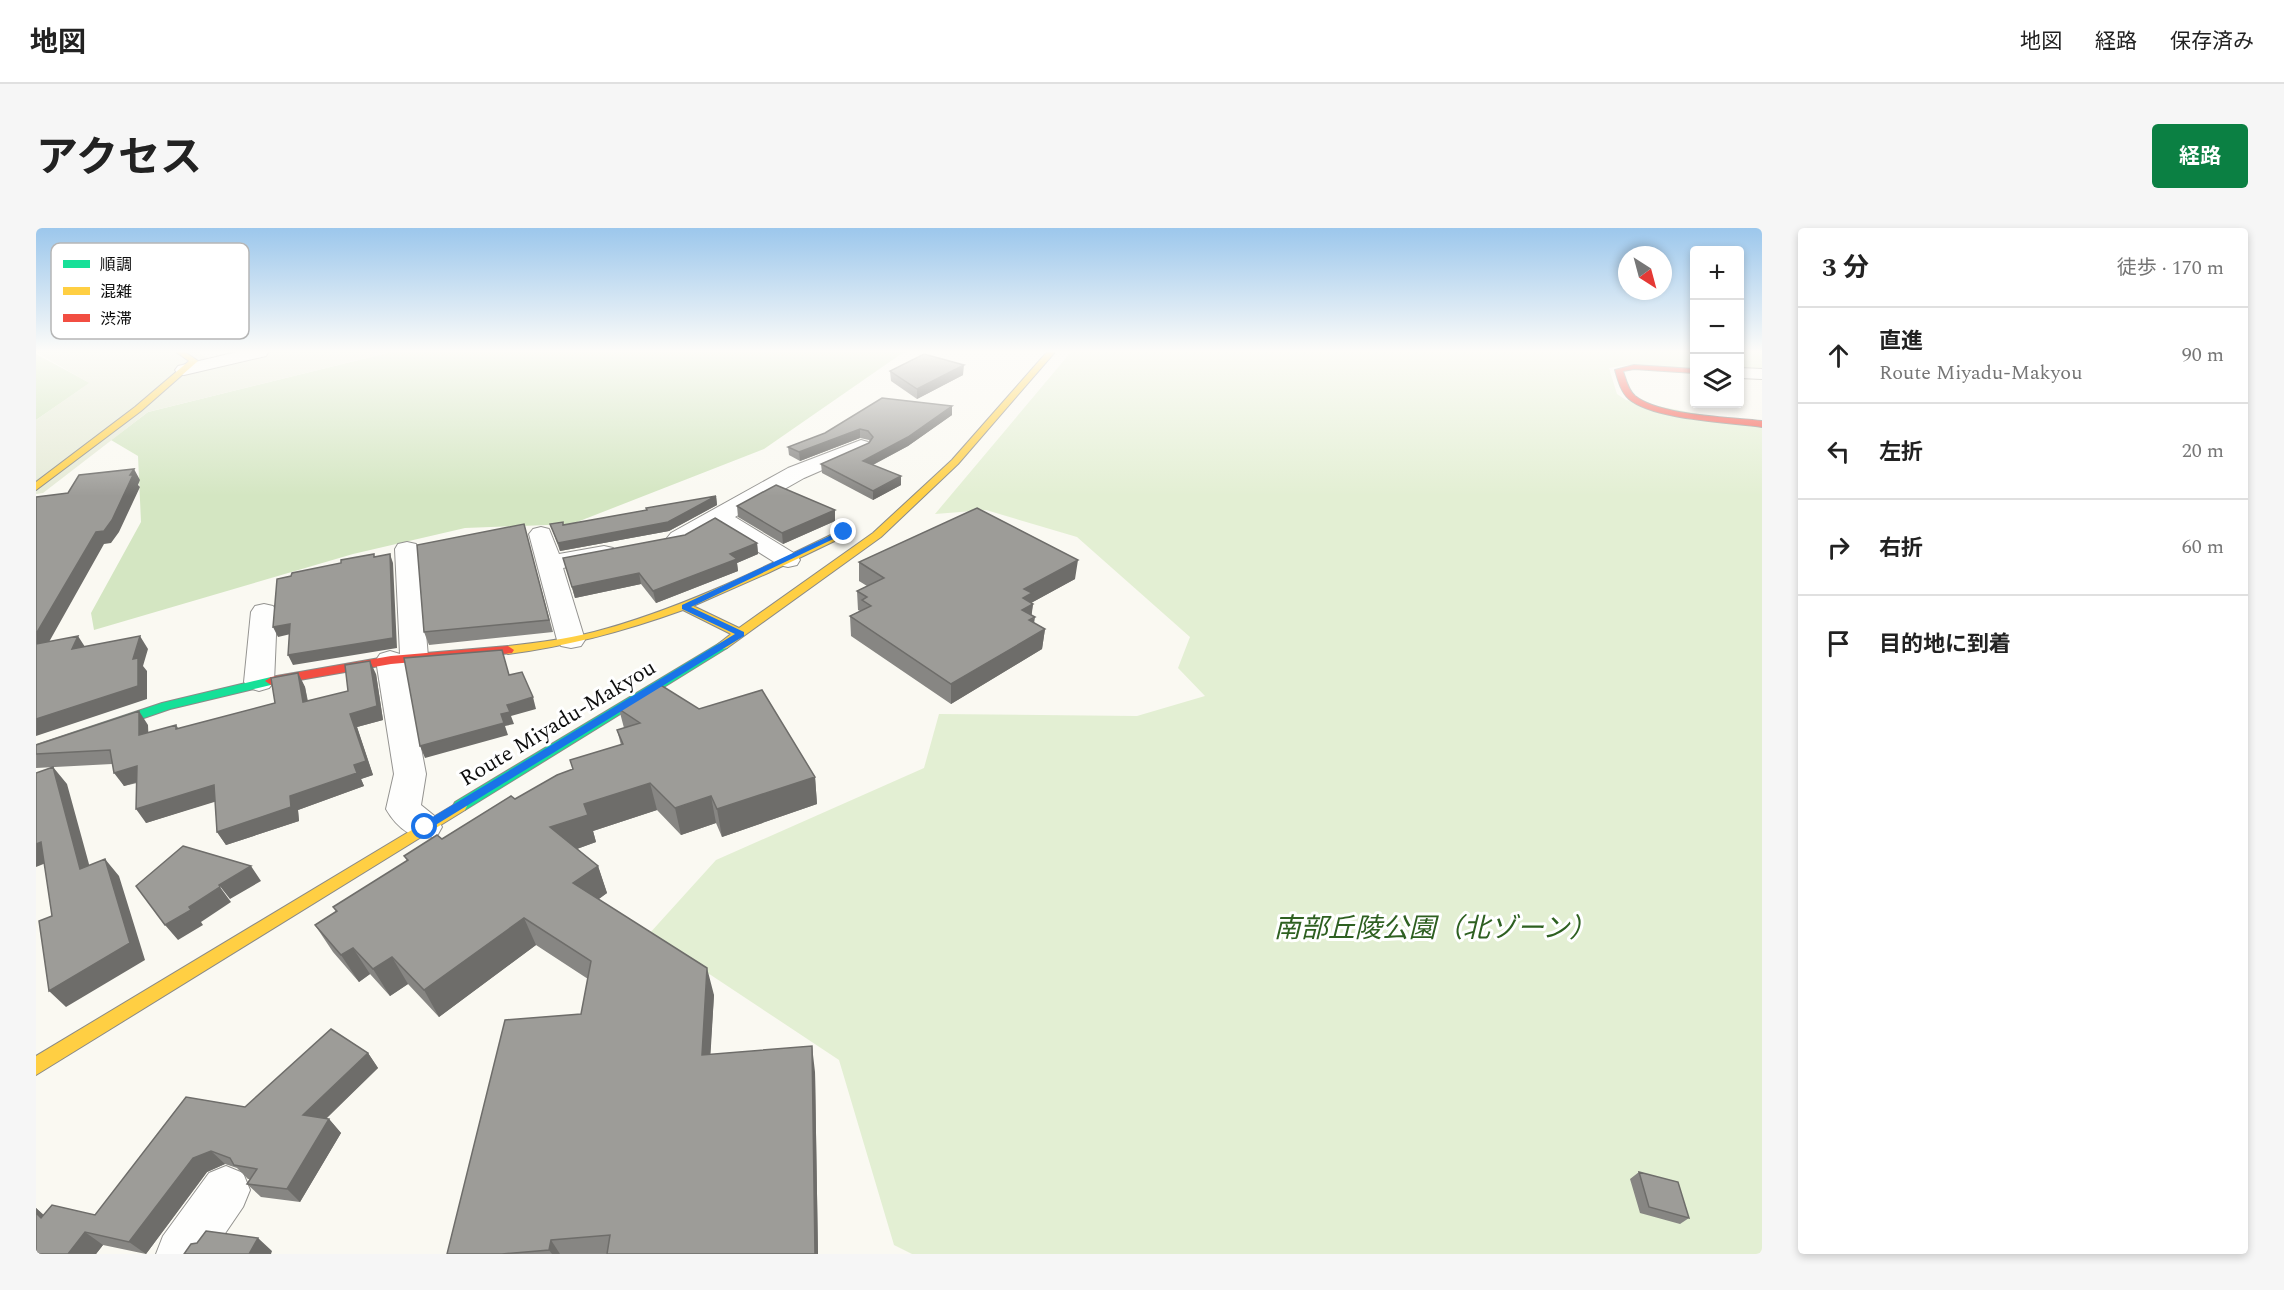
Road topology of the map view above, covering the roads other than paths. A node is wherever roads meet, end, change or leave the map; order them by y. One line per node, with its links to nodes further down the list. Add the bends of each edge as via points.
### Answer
1 (149, 400): 6 (street)
2 (1009, 400): 17 (street, Route Miyadu-Makyou, via 955,462 877,535)
3 (1636, 400): 4 (street, via 1671,410)
4 (1762, 424)
5 (861, 446): 7 (street, via 796,473)
6 (36, 487)
7 (719, 517): 10 (street, via 677,539); 13 (street)
8 (844, 532): 13 (street)
9 (541, 534): 14 (street)
10 (654, 544)
11 (630, 548): 14 (street)
12 (407, 549): 19 (street)
13 (788, 560): 15 (street)
14 (549, 564): 18 (street)
15 (685, 607): 17 (street); 18 (street)
16 (264, 612): 20 (street)
17 (741, 634): 22 (street, Route Miyadu-Makyou)
18 (571, 640): 19 (street, via 501,651)
19 (402, 659): 20 (street); 22 (street, via 410,774 403,809)
20 (259, 682): 21 (street, via 115,720)
21 (36, 750)
22 (425, 827): 23 (street, Route Miyadu-Makyou)
23 (36, 1066)
24 (226, 1190): 25 (street)
25 (181, 1254)

